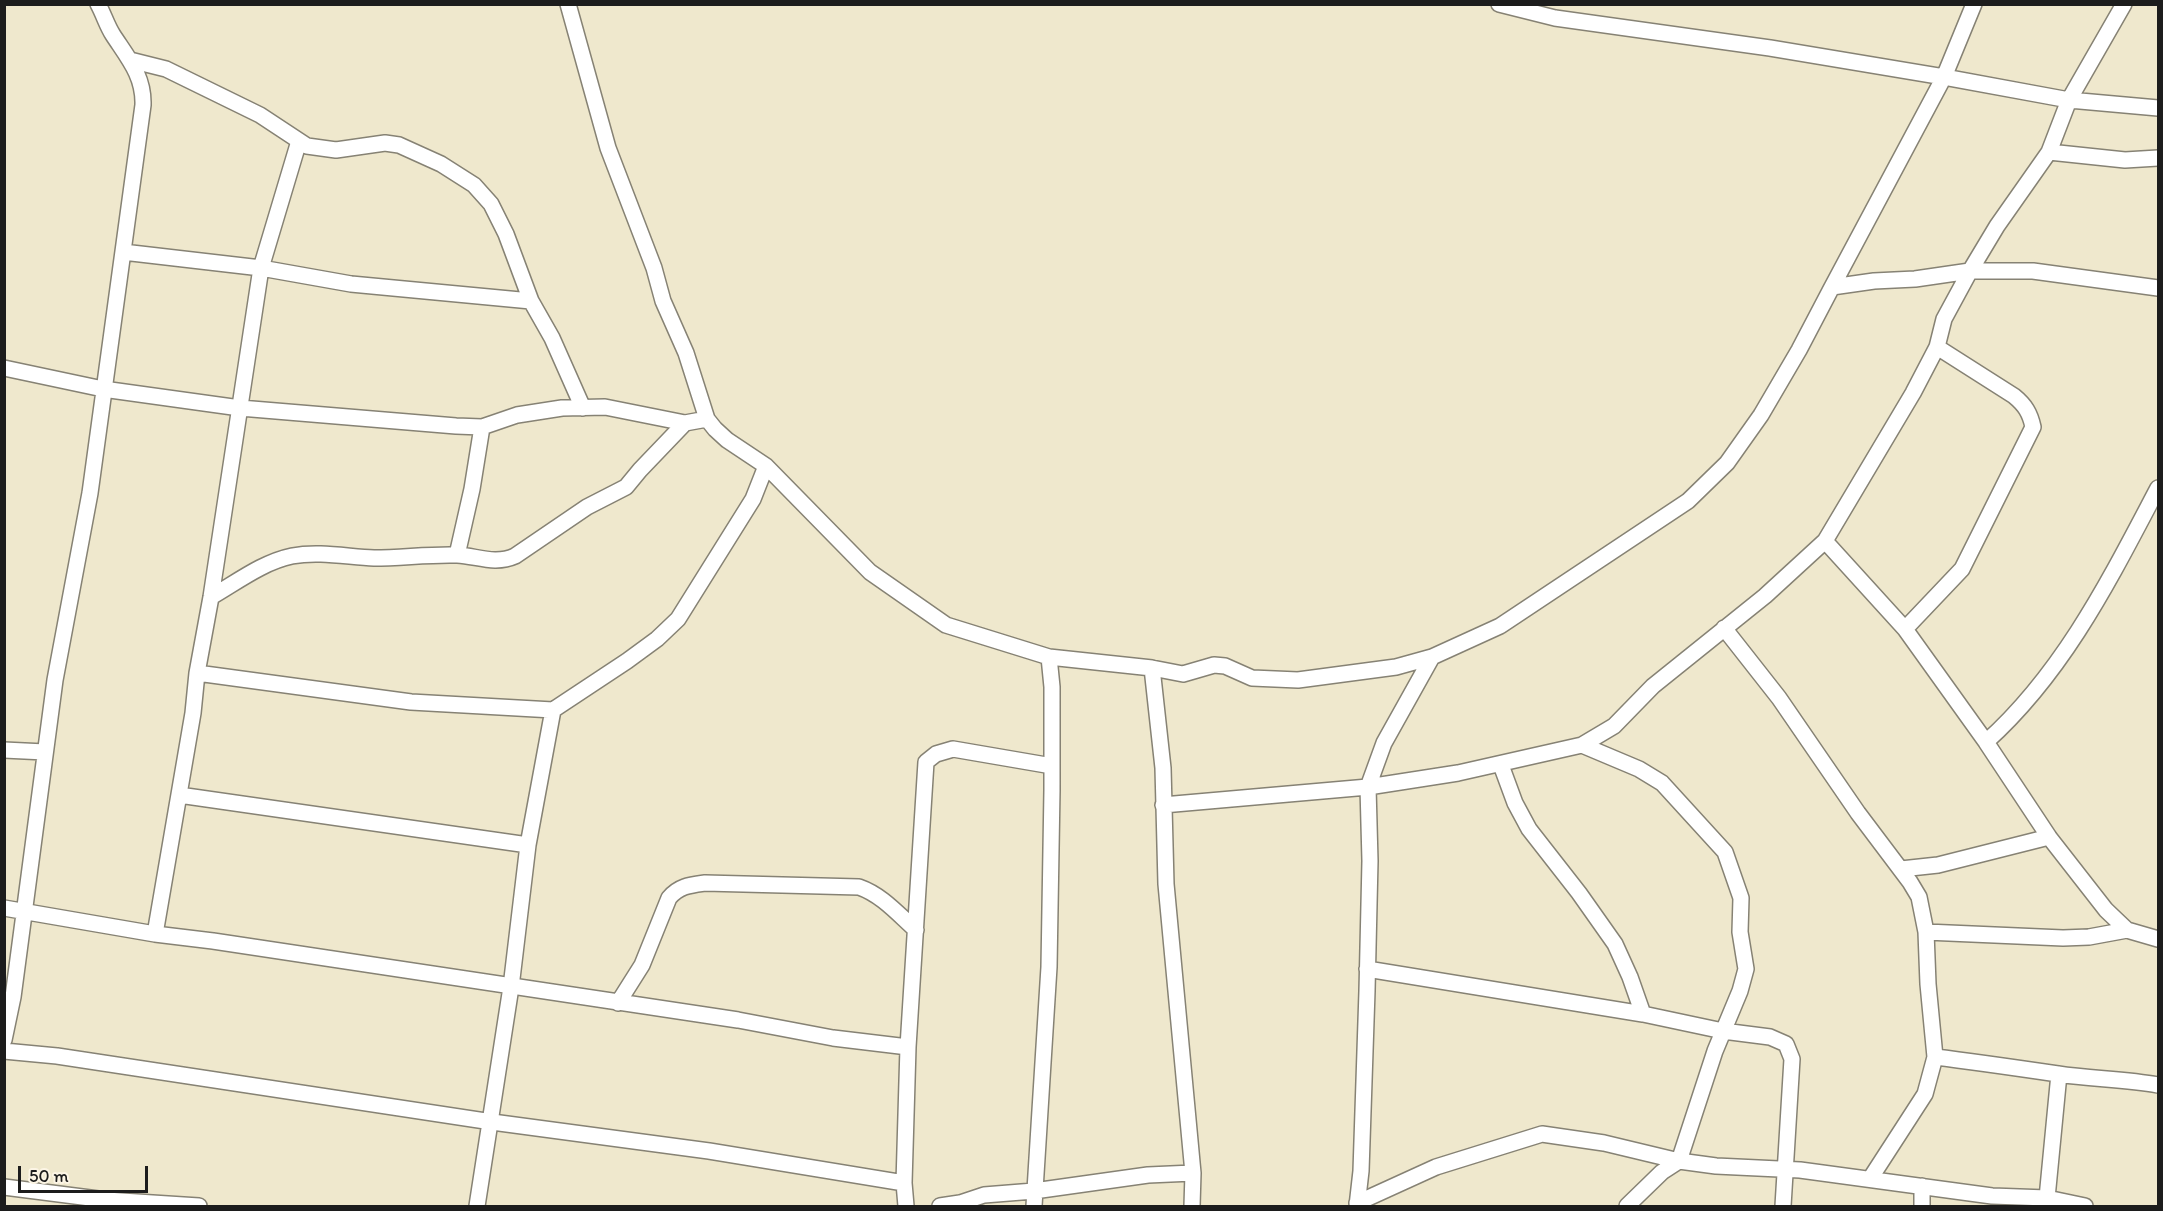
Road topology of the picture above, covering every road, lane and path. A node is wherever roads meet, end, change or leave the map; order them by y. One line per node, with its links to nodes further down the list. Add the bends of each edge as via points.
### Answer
1 (98, 4): 6 (street, via 111,33)
2 (568, 4): 24 (street, via 608,148)
3 (1499, 4): 7 (street, via 1555,18)
4 (1974, 4): 7 (street)
5 (2124, 4): 8 (street)
6 (130, 60): 10 (street, via 166,69 260,115); 13 (street, via 144,91)
7 (1944, 76): 8 (street); 16 (street)
8 (2069, 100): 9 (street); 11 (street)
9 (2158, 108)
10 (299, 141): 14 (street); 18 (street, via 336,150 386,143 399,145 474,184 491,204 506,234)
11 (2049, 152): 12 (street, via 2124,160); 15 (street)
12 (2158, 158)
13 (123, 252): 14 (street); 21 (street)
14 (261, 268): 18 (street, via 351,284); 22 (street)
15 (1970, 271): 16 (street); 17 (street, via 2033,271); 19 (street, via 1944,319)
16 (1832, 287): 35 (street, via 1761,415 1727,463 1688,501 1500,626)
17 (2158, 288)
18 (531, 301): 23 (street)
19 (1937, 347): 29 (street); 33 (street, via 2014,396 2028,410 2033,427 1962,569)
20 (4, 368): 21 (street)
21 (103, 389): 22 (street); 42 (street, via 90,493)
22 (240, 408): 26 (street); 31 (street)
23 (583, 408): 25 (street, via 606,407); 26 (street, via 517,415)
24 (707, 418): 25 (street); 27 (street, via 727,440)
25 (685, 423): 30 (street, via 626,487 587,507 514,556 497,561)
26 (482, 428): 30 (street)
27 (766, 466): 34 (street, via 870,572 946,625); 38 (street, via 753,499 678,619 627,661)
28 (2158, 488): 39 (street, via 2065,653 2019,710)
29 (1826, 541): 32 (street); 33 (street)
30 (457, 555): 31 (street, via 293,556 272,562)
31 (211, 597): 37 (street)
32 (1724, 628): 40 (street, via 1653,686 1614,726); 50 (street)
33 (1905, 628): 39 (street)
34 (1049, 657): 36 (street); 44 (street)
35 (1432, 657): 36 (street, via 1396,667 1298,680 1252,678 1214,665 1183,674); 45 (street, via 1384,743)
36 (1152, 668): 47 (street)
37 (197, 673): 38 (street, via 411,702); 46 (street)
38 (553, 710): 49 (street)
39 (1986, 741): 48 (street)
40 (1582, 745): 43 (street); 62 (street, via 1662,783 1725,852 1741,898 1740,932 1746,969)
41 (4, 750): 42 (street)
42 (45, 752): 52 (street)
43 (1501, 765): 45 (street); 61 (street, via 1529,829 1615,944)
44 (1052, 766): 53 (street, via 953,749 926,762); 77 (street, via 1049,967)
45 (1368, 787): 47 (street); 58 (street)
46 (179, 795): 49 (street); 56 (street)
47 (1163, 805): 72 (street, via 1166,884)
48 (2049, 837): 50 (street, via 1938,865); 54 (street, via 2106,910)
49 (528, 845): 59 (street)
50 (1901, 869): 55 (street, via 1919,897)
51 (4, 908): 52 (street)
52 (24, 910): 56 (street); 63 (street)
53 (916, 930): 60 (street, via 872,891 859,887 705,883 684,886 669,898 642,964); 64 (street)
54 (2127, 930): 55 (street, via 2063,938); 57 (street)
55 (1926, 932): 66 (street)
56 (156, 934): 59 (street)
57 (2158, 939)
58 (1367, 969): 61 (street); 79 (street)
59 (512, 987): 60 (street); 69 (street)
60 (618, 1003): 64 (street)
61 (1643, 1014): 62 (street)
62 (1723, 1030): 70 (street); 71 (street, via 1770,1037 1786,1044 1792,1059)
63 (4, 1040)
64 (908, 1047): 74 (street)
65 (4, 1051): 69 (street)
66 (1935, 1057): 67 (street); 73 (street, via 1924,1094)
67 (2059, 1074): 68 (street); 78 (street)
68 (2158, 1085)
69 (492, 1122): 74 (street, via 709,1151); 81 (street)
70 (1679, 1161): 71 (street); 79 (street, via 1604,1143 1542,1134 1436,1167); 85 (street)
71 (1785, 1168): 73 (street); 86 (street)
72 (1192, 1173): 77 (street, via 1148,1175); 84 (street)
73 (1870, 1179): 75 (street)
74 (904, 1183): 82 (street)
75 (1922, 1186): 78 (street); 87 (street)
76 (4, 1187): 80 (street, via 106,1200)
77 (1034, 1199): 83 (street, via 984,1195)
78 (2046, 1202): 88 (street)
79 (1357, 1204)
80 (199, 1206)
81 (477, 1206)
82 (906, 1206)
83 (940, 1206)
84 (1192, 1206)
85 (1627, 1206)
86 (1783, 1206)
87 (1922, 1206)
88 (2085, 1206)

